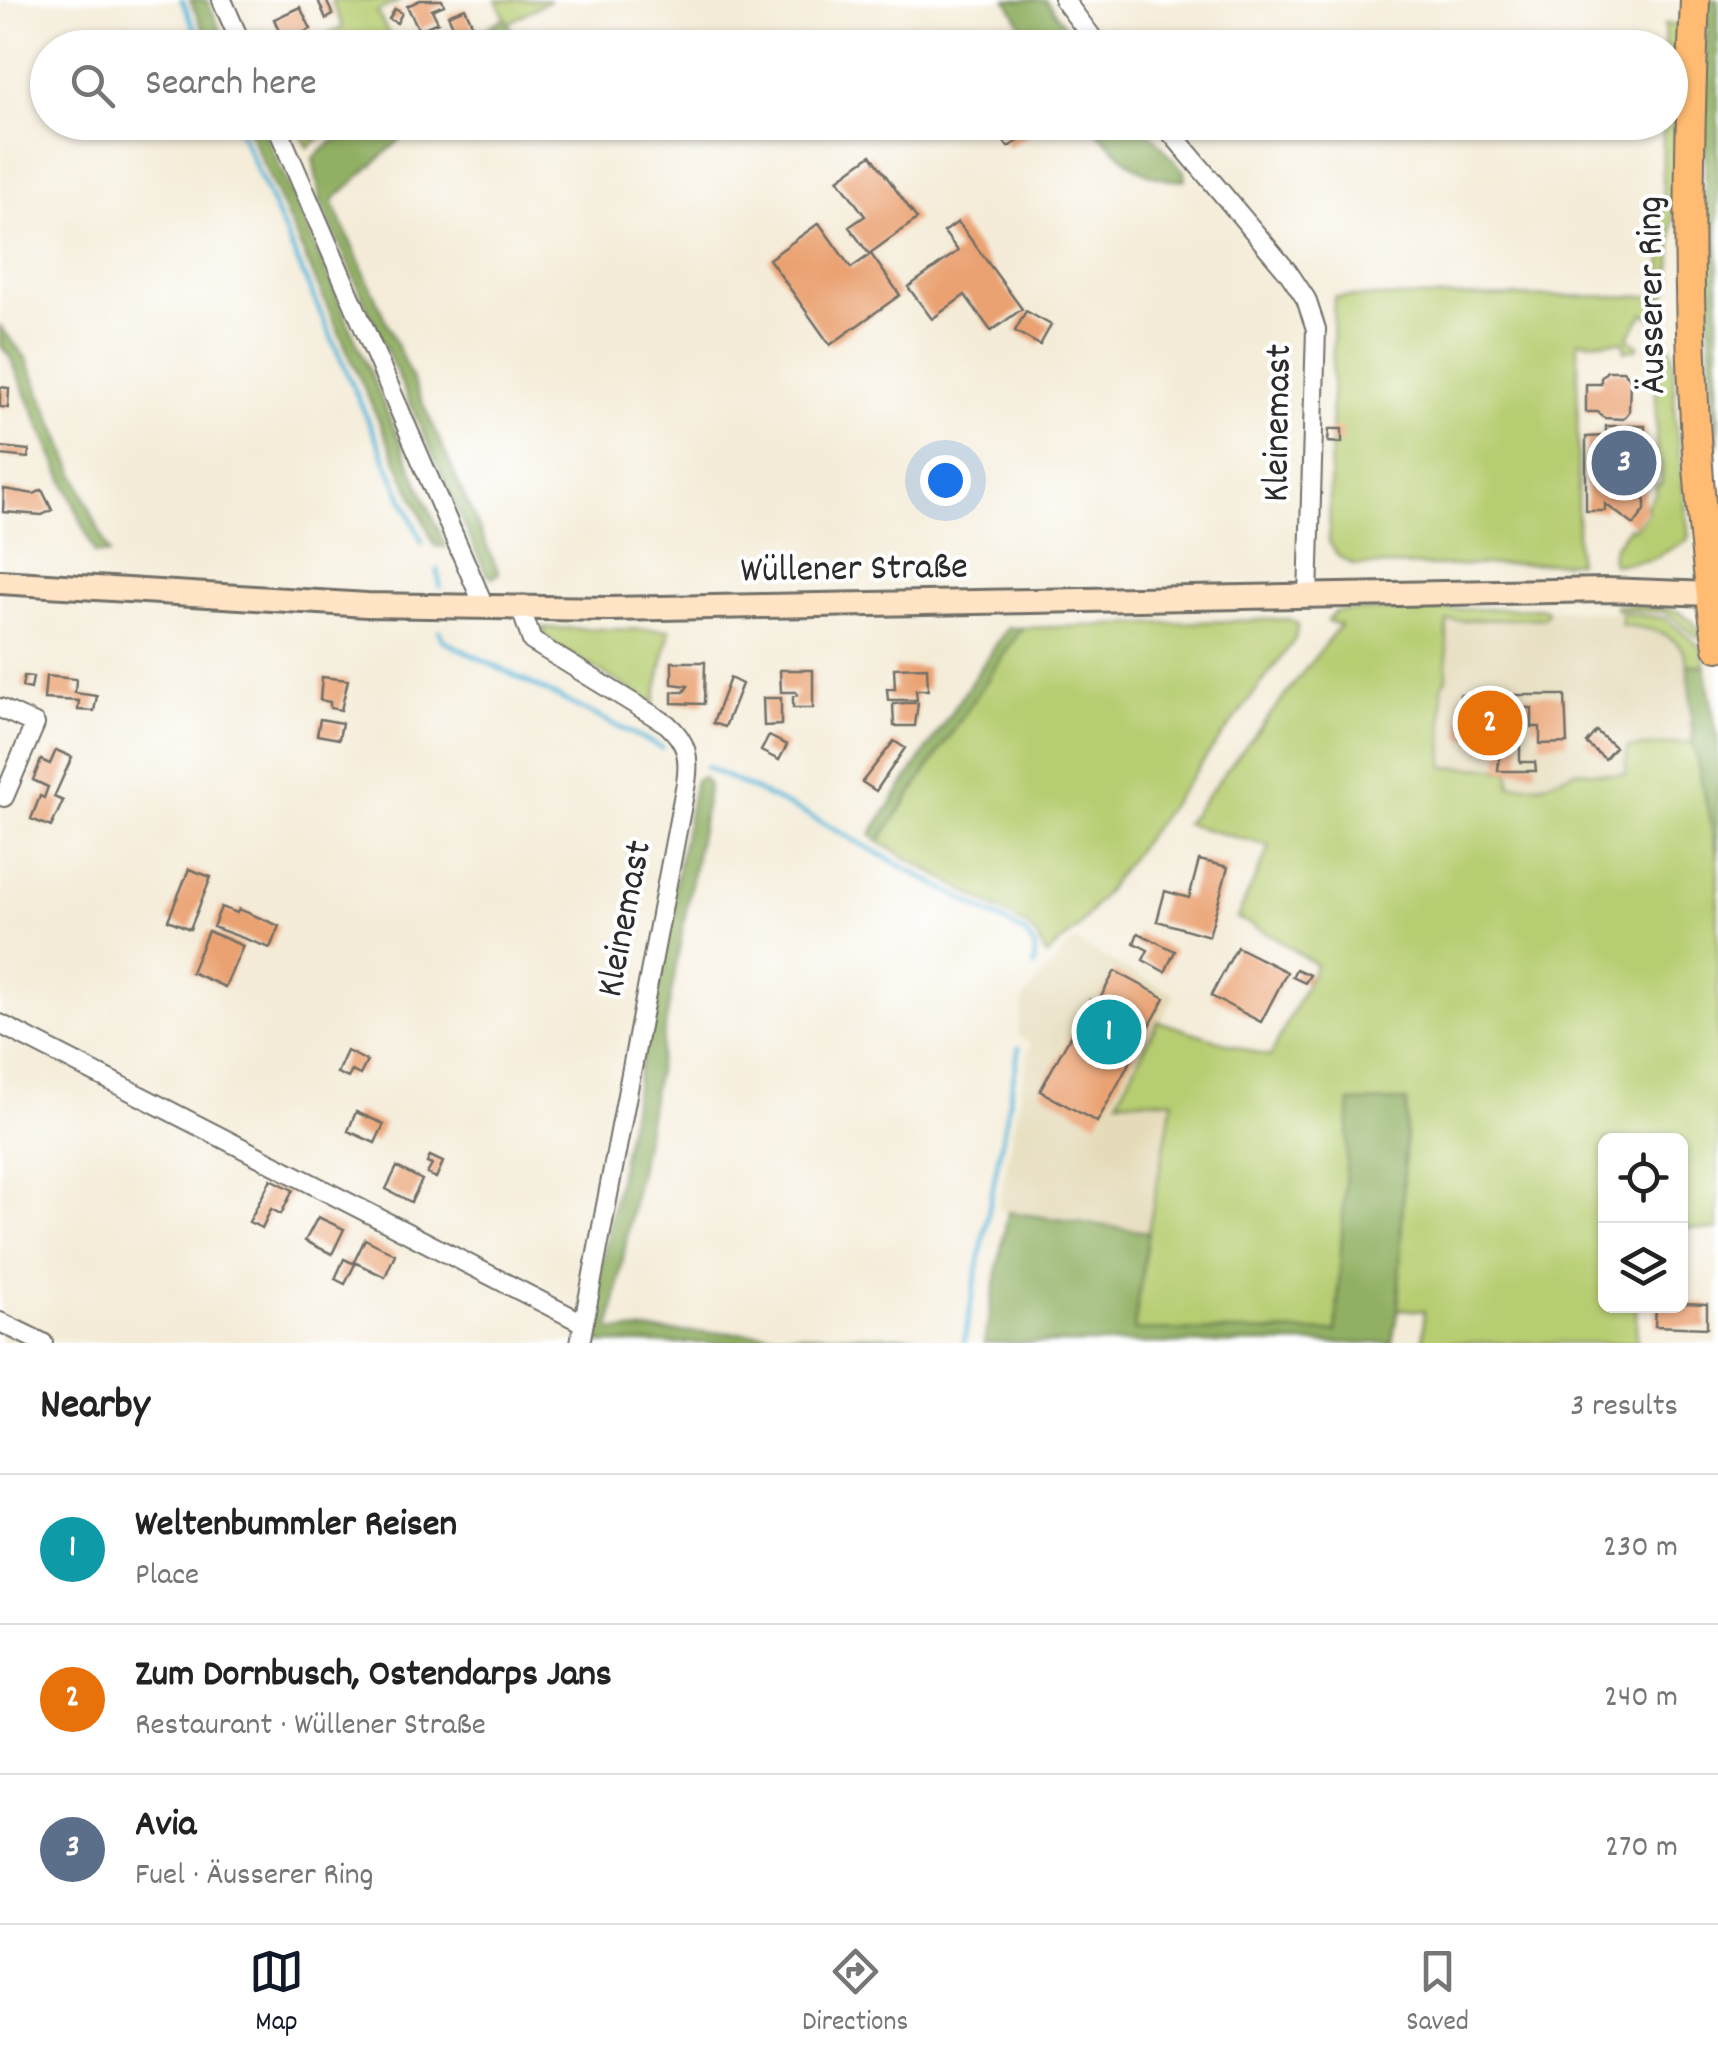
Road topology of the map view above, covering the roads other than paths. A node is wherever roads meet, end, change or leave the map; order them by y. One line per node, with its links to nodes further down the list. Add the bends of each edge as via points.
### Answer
1 (222, 0): 4 (street)
2 (1064, 0): 5 (street)
3 (1695, 0): 9 (main road, Äusserer Ring, via 1689,298)
4 (235, 30)
5 (1086, 30)
6 (283, 140): 11 (street)
7 (1177, 140): 10 (street, Kleinemast, via 1288,272 1316,329)
8 (0, 582): 11 (main road, Wüllener Straße)
9 (1710, 594): 10 (main road, Wüllener Straße); 13 (main road, Äusserer Ring)
10 (1308, 597): 12 (main road, Wüllener Straße)
11 (485, 608): 12 (main road, Wüllener Straße)
12 (521, 608): 18 (street, Kleinemast, via 532,641 667,724 688,754)
13 (1718, 648)
14 (0, 708): 15 (street, via 34,724)
15 (4, 796)
16 (0, 1024): 18 (street)
17 (0, 1322): 19 (street)
18 (583, 1323): 20 (street, Kleinemast)
19 (43, 1343)
20 (580, 1343)

